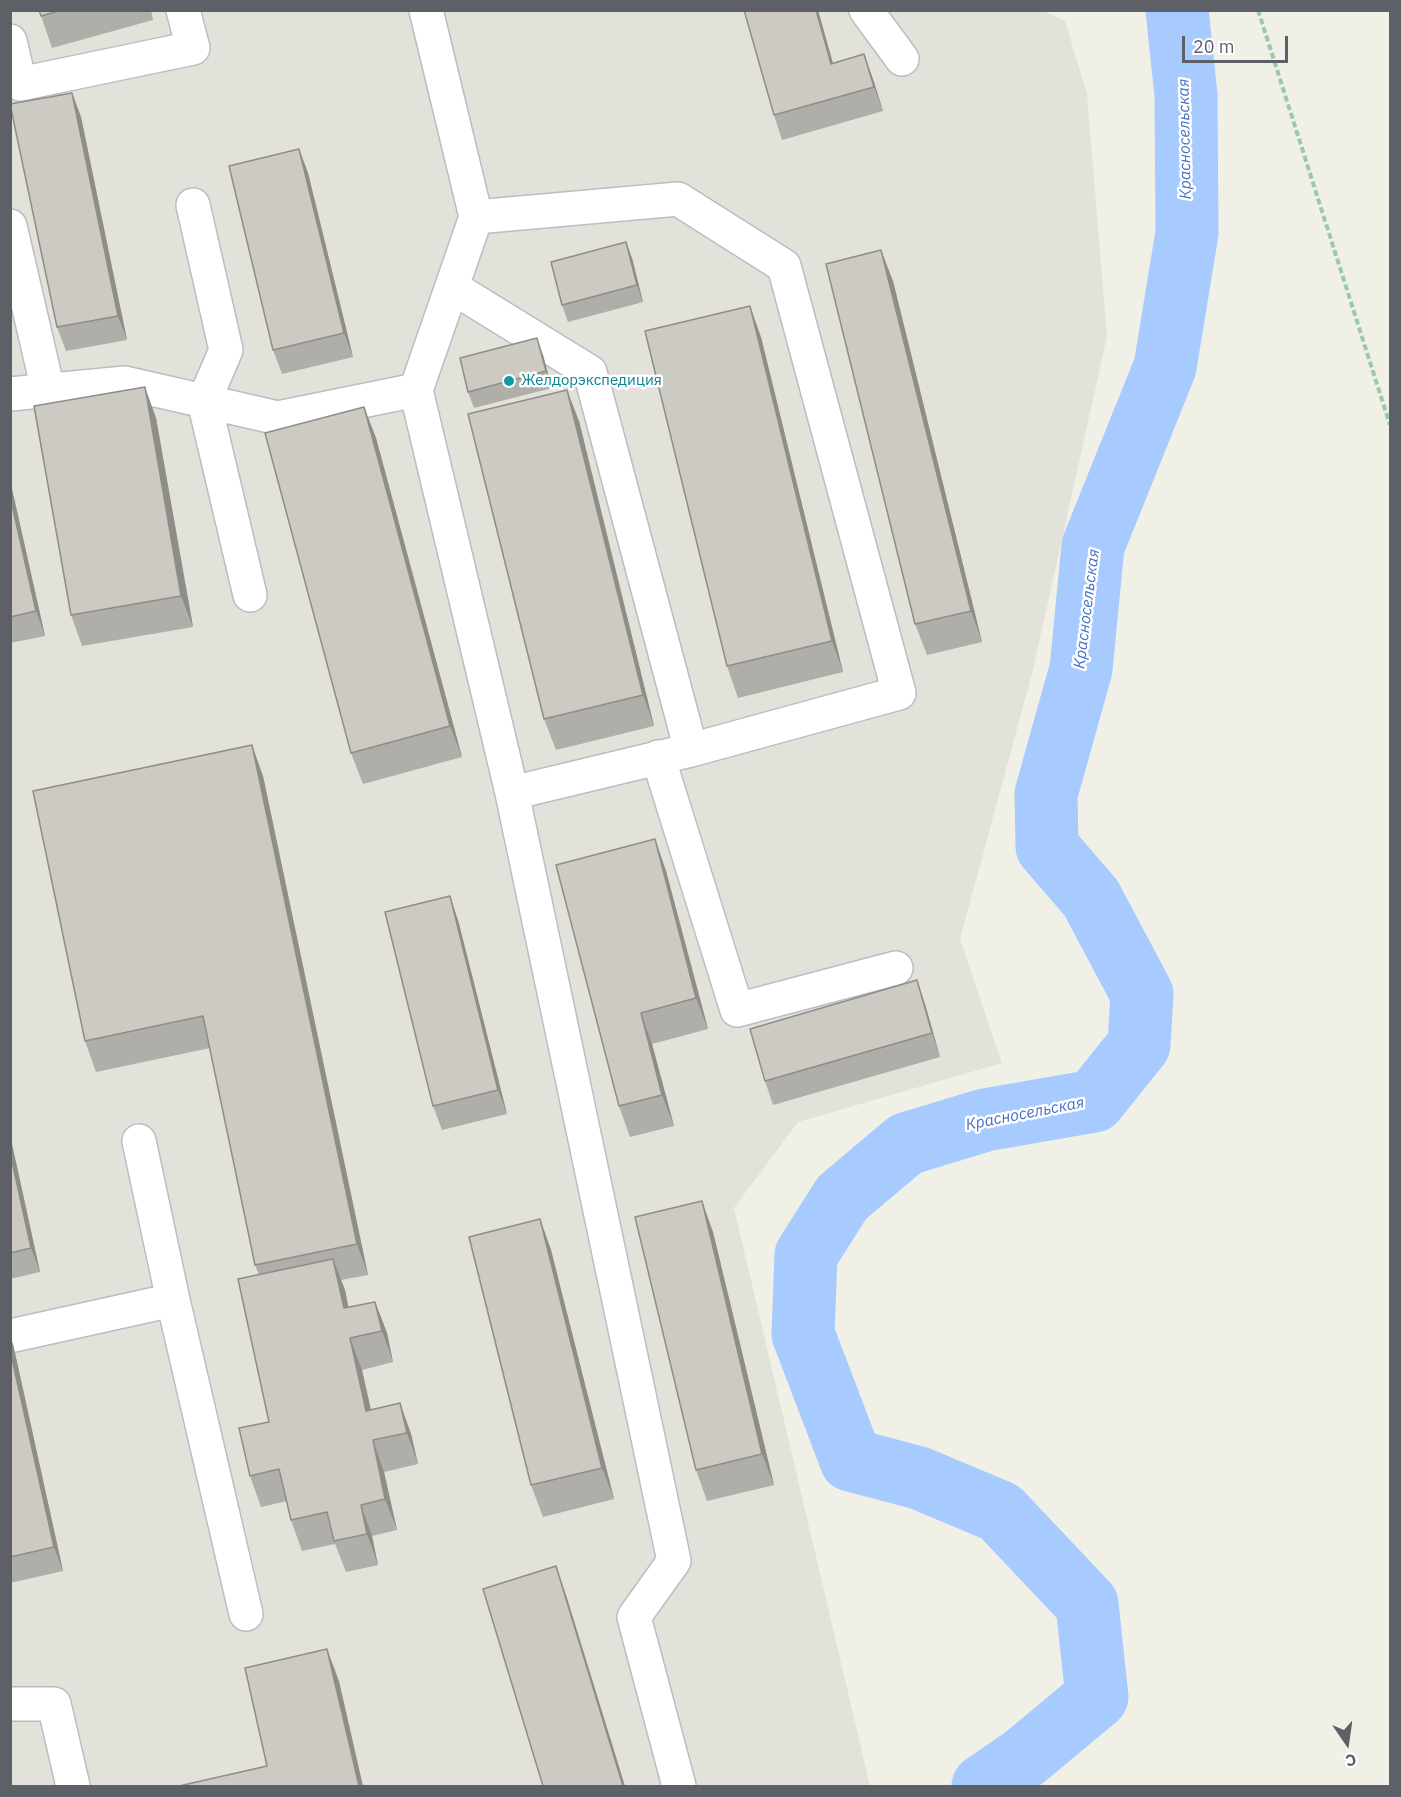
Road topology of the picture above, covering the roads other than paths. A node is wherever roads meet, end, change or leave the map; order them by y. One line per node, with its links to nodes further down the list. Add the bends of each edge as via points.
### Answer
1 (183, 10): 4 (lane, via 193,48 20,84)
2 (426, 10): 7 (lane)
3 (866, 10): 5 (lane)
4 (10, 41)
5 (902, 59)
6 (193, 205): 13 (lane, via 226,350)
7 (476, 217): 9 (lane); 15 (lane, via 678,199 784,266 899,693)
8 (10, 226): 10 (lane)
9 (452, 287): 11 (lane); 15 (lane, via 590,372)
10 (48, 390): 12 (lane); 13 (lane, via 125,383)
11 (416, 390): 13 (lane, via 278,418); 17 (lane)
12 (10, 394)
13 (204, 401): 14 (lane)
14 (250, 596)
15 (692, 750): 16 (lane)
16 (658, 757): 17 (lane); 18 (lane, via 737,1011)
17 (512, 793): 25 (lane, via 674,1561 634,1617)
18 (896, 968)
19 (139, 1140): 20 (lane)
20 (173, 1300): 21 (lane); 22 (lane)
21 (10, 1336)
22 (246, 1614)
23 (10, 1704): 24 (lane, via 54,1704)
24 (73, 1786)
25 (679, 1786)

